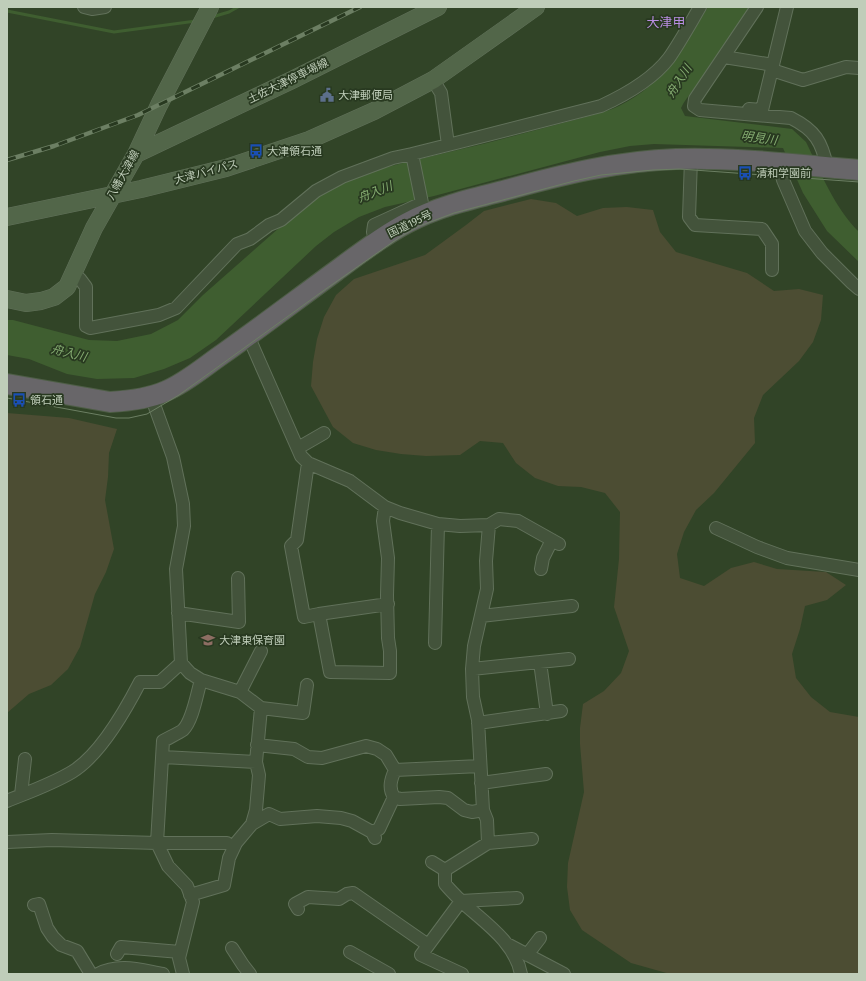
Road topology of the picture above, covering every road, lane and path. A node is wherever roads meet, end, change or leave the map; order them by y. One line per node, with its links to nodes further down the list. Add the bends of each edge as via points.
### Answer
1 (84, 7): 2 (street)
2 (105, 7)
3 (210, 7): 15 (main road, 八幡大津線, via 158,105)
4 (438, 7): 15 (main road, 土佐大津停車場線)
5 (700, 7): 14 (street, via 669,58 660,68 624,95 601,106)
6 (757, 7): 9 (street)
7 (787, 7): 10 (street)
8 (528, 9): 12 (main road, 大津バイパス)
9 (724, 57): 10 (street); 13 (street, via 695,99)
10 (772, 68): 11 (street, via 803,80 846,67); 13 (street, via 762,110)
11 (859, 68)
12 (433, 80): 14 (street, via 441,93); 21 (main road, 大津バイパス, via 374,111 309,140 226,168)
13 (694, 106): 19 (street, via 700,110 792,118 811,131 823,148)
14 (448, 145): 16 (street)
15 (136, 154): 21 (main road, 八幡大津線)
16 (412, 156): 24 (street, via 422,203 374,225); 25 (street, via 393,158 342,177 316,191 281,220)
17 (691, 159): 18 (highway, 国道195号); 24 (highway, 国道195号, via 634,162 562,175 423,215); 26 (street, via 689,217 695,225 762,229 772,244)
18 (784, 164): 19 (highway, 国道195号); 28 (street, via 783,180 805,231 822,253)
19 (824, 167): 20 (highway, 国道195号)
20 (859, 170)
21 (113, 194): 23 (main road, 大津バイパス); 27 (main road, 八幡大津線)
22 (278, 212): 25 (street, via 258,224)
23 (7, 217)
24 (376, 241): 30 (highway, 国道195号)
25 (237, 244): 27 (street, via 176,308 135,320 90,328 86,326 86,287)
26 (772, 270)
27 (73, 275): 29 (main road, 八幡大津線, via 67,287 54,297 26,303)
28 (859, 289)
29 (7, 299)
30 (245, 337): 32 (highway, 国道195号, via 181,383); 34 (street, via 251,342)
31 (7, 384): 32 (highway, 国道195号, via 110,402)
32 (151, 396): 45 (street, via 172,457 183,504 184,526 176,570)
33 (324, 433): 34 (street)
34 (298, 448): 35 (street)
35 (308, 463): 36 (street, via 350,481); 46 (street, via 297,540 291,546 304,617)
36 (385, 507): 37 (street, via 400,514); 43 (street, via 383,521 388,558)
37 (438, 524): 38 (street); 48 (street)
38 (489, 525): 40 (street, via 499,520 518,520 555,542 543,558); 47 (street, via 487,589)
39 (716, 528): 41 (street, via 787,558)
40 (541, 569)
41 (859, 570)
42 (238, 578): 45 (street, via 239,622)
43 (388, 604): 46 (street); 46 (street, via 390,673 330,672)
44 (572, 606): 47 (street)
45 (178, 613): 52 (street)
46 (319, 614)
47 (481, 616): 53 (street)
48 (434, 643)
49 (261, 651): 56 (street)
50 (569, 658): 51 (street)
51 (540, 662): 53 (street); 59 (street)
52 (181, 663): 54 (street); 69 (street, via 160,682 140,682 99,748 79,767)
53 (472, 669): 60 (street, via 473,697)
54 (200, 680): 56 (street); 62 (street, via 188,722 182,731 163,741)
55 (306, 685): 57 (street, via 303,714)
56 (240, 692): 57 (street)
57 (261, 708): 61 (street)
58 (562, 712): 59 (street)
59 (547, 714): 60 (street)
60 (478, 723): 65 (street)
61 (257, 745): 64 (street); 66 (street, via 294,749 308,757 322,758 366,746 386,755)
62 (163, 757): 64 (street); 78 (street)
63 (25, 759): 69 (street)
64 (256, 762): 73 (street, via 259,775)
65 (480, 766): 66 (street); 68 (street)
66 (395, 770): 70 (street, via 390,787)
67 (546, 774): 68 (street)
68 (481, 783): 72 (street)
69 (21, 795): 71 (street)
70 (394, 798): 72 (street, via 439,796 448,798 464,810); 73 (street, via 379,829 373,835 352,821 341,818 317,816 280,819 269,814)
71 (7, 801)
72 (483, 810): 77 (street, via 487,820)
73 (252, 824): 81 (street, via 236,843 229,858 224,885)
74 (532, 839): 77 (street)
75 (7, 842): 78 (street, via 52,840)
76 (227, 843): 78 (street)
77 (488, 843): 80 (street)
78 (157, 844): 81 (street, via 168,866 187,886)
79 (432, 862): 80 (street)
80 (445, 870): 83 (street, via 444,884)
81 (190, 895): 90 (street, via 193,902)
82 (517, 898): 83 (street)
83 (461, 901): 87 (street); 88 (street)
84 (34, 905): 94 (street, via 39,904 47,928 53,937 61,945 77,951)
85 (298, 909): 88 (street, via 295,904 308,897 339,899 353,893)
86 (540, 938): 93 (street)
87 (507, 944): 93 (street); 101 (street)
88 (428, 945): 100 (street, via 421,955)
89 (232, 948): 98 (street)
90 (180, 952): 92 (street, via 121,947); 97 (street)
91 (350, 952): 99 (street)
92 (117, 954)
93 (527, 955): 102 (street)
94 (91, 974)
95 (98, 974): 96 (street, via 117,967)
96 (163, 974)
97 (183, 974)
98 (250, 974)
99 (389, 974)
100 (462, 974)
101 (521, 974)
102 (564, 974)

